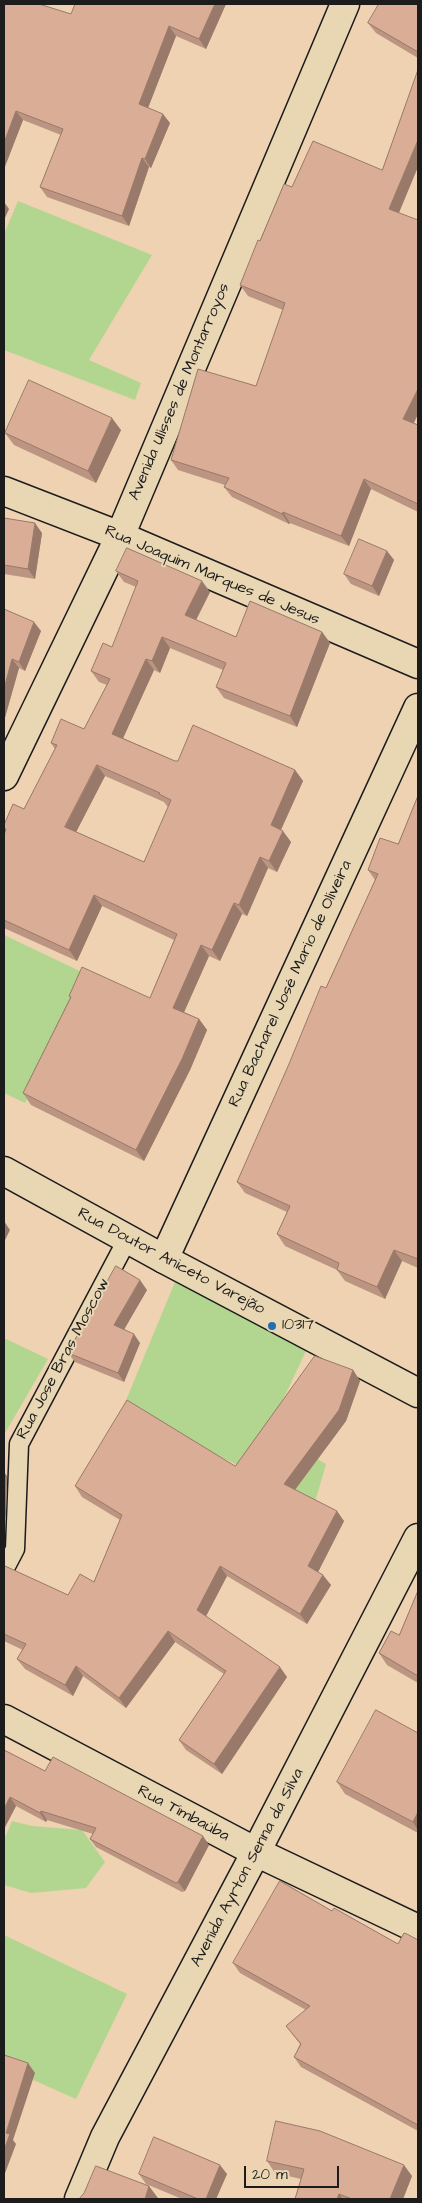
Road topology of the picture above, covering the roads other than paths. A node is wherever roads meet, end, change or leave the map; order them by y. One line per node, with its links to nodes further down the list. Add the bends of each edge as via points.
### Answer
1 (346, 4): 3 (street, Avenida Ulisses de Montarroyos)
2 (4, 491): 3 (street, Rua Joaquim Marques de Jesus)
3 (120, 536): 4 (street, Rua Joaquim Marques de Jesus); 6 (street, Avenida Ulisses de Montarroyos)
4 (418, 664)
5 (418, 708): 9 (street, Rua Bacharel José Mario de Oliveira)
6 (4, 776)
7 (4, 1171): 8 (street, Rua Doutor Aniceto Varejão)
8 (127, 1240): 9 (street, Rua Doutor Aniceto Varejão); 12 (lane, Rua Jose Bras Moscow, via 19,1444 15,1548)
9 (164, 1259): 10 (street, Rua Doutor Aniceto Varejão)
10 (418, 1393)
11 (418, 1538): 14 (street, Avenida Ayrton Senna da Silva)
12 (4, 1570)
13 (4, 1719): 14 (street, Rua Timbaúba)
14 (256, 1852): 15 (street, Rua Timbaúba); 16 (street, Avenida Ayrton Senna da Silva, via 105,2137)
15 (418, 1929)
16 (79, 2199)

